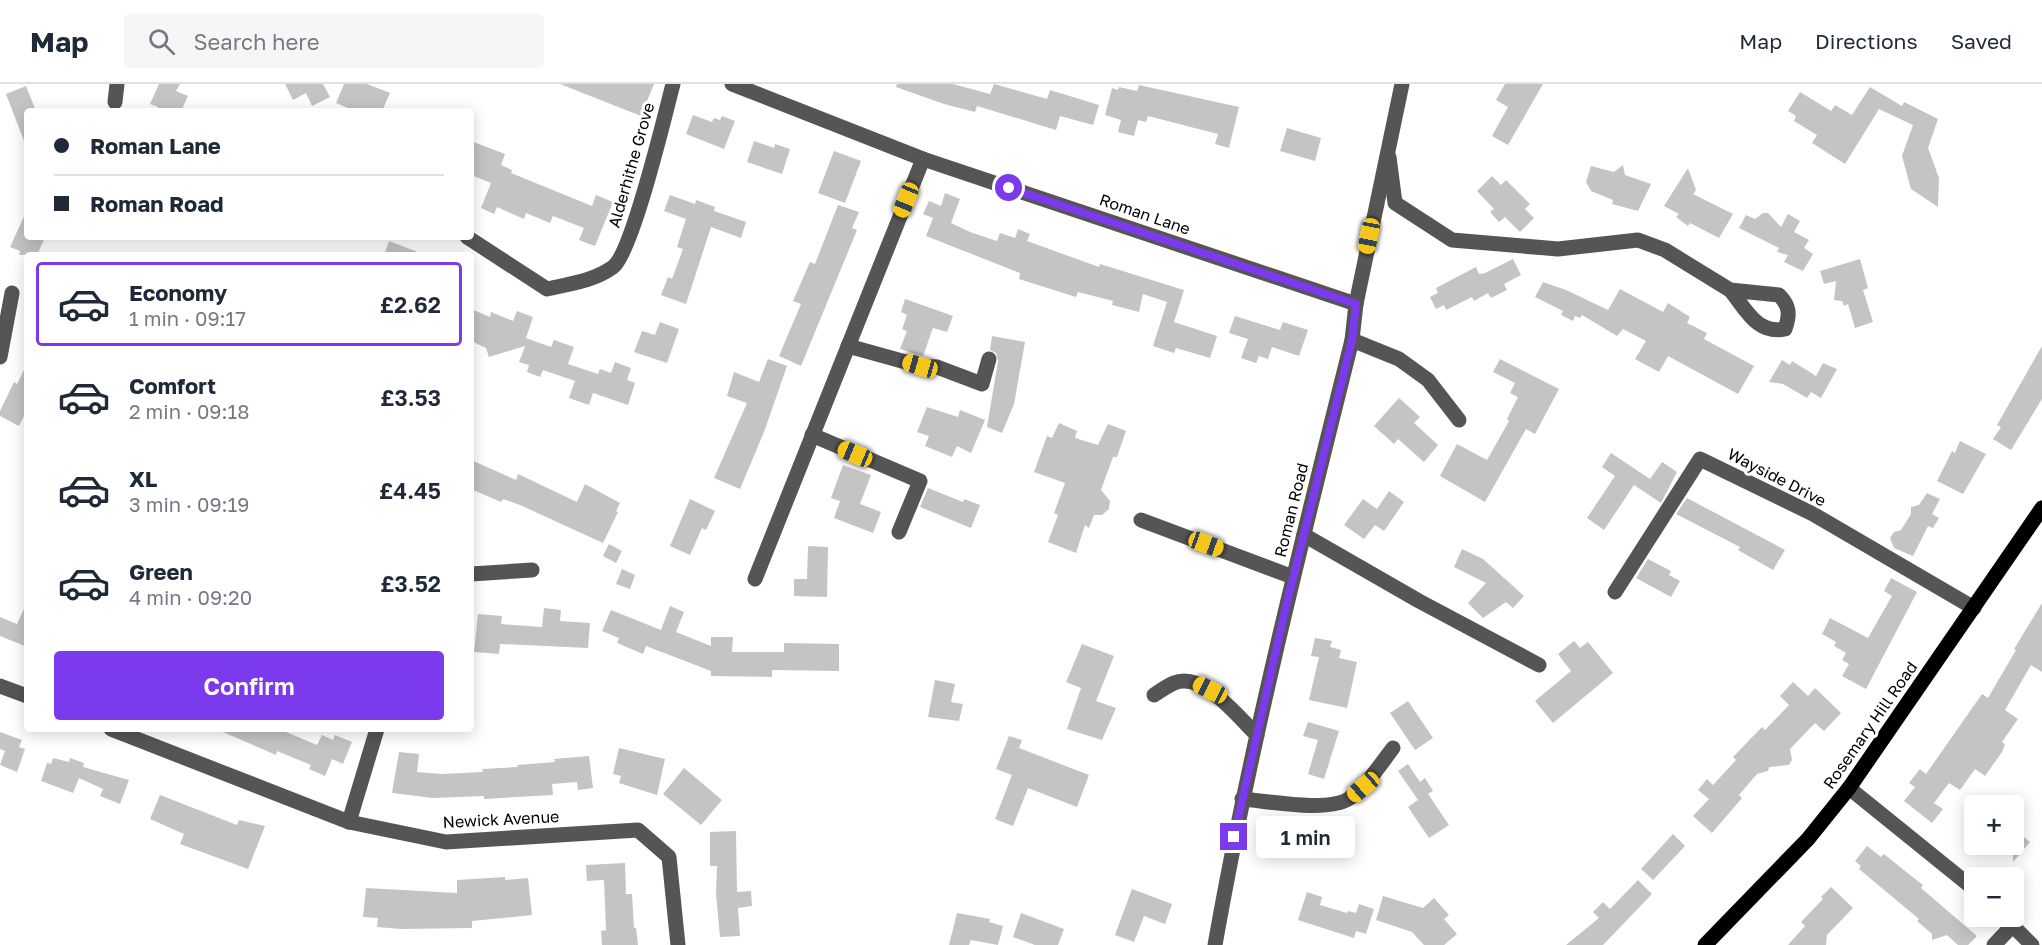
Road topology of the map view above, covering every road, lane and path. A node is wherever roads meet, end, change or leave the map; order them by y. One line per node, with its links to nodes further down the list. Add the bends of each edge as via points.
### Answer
1 (117, 84): 5 (street)
2 (673, 84): 8 (street, Alderhithe Grove, via 632,231 615,266 593,278 547,289)
3 (732, 84): 7 (street, Roman Lane)
4 (1402, 84): 6 (street, Roman Road)
5 (115, 102)
6 (1387, 145): 9 (street, via 1395,203 1452,240 1558,249 1638,240 1665,250); 11 (street, Roman Road)
7 (923, 159): 11 (street, Roman Lane); 13 (street)
8 (472, 240)
9 (1730, 290)
10 (12, 293): 14 (street)
11 (1356, 304): 12 (street, Roman Road)
12 (1352, 340): 16 (street, via 1399,359 1428,380); 21 (street, Roman Road)
13 (848, 346): 15 (street, via 937,367 982,384); 17 (street)
14 (0, 357)
15 (989, 359)
16 (1459, 420)
17 (813, 435): 20 (street, via 920,481); 25 (street)
18 (2042, 508): 27 (main road, Rosemary Hill Road)
19 (1141, 520): 24 (street)
20 (899, 532)
21 (1304, 535): 24 (street, Roman Road); 28 (street)
22 (532, 570): 23 (street)
23 (474, 574)
24 (1293, 577): 34 (street, Roman Road)
25 (755, 579)
26 (1614, 592): 27 (street, Wayside Drive, via 1700,459 1813,514)
27 (1974, 608): 36 (main road, Rosemary Hill Road)
28 (1539, 665)
29 (0, 686): 30 (street)
30 (24, 695)
31 (1154, 695): 34 (street, via 1176,682 1193,681 1210,690)
32 (119, 732): 38 (street, Newick Avenue)
33 (376, 732): 38 (street)
34 (1257, 735): 37 (street, Roman Road)
35 (1393, 748): 37 (street, via 1363,787 1347,800 1325,806)
36 (1849, 788): 39 (street); 44 (main road, Rosemary Hill Road, via 1808,840)
37 (1242, 799): 43 (street, Roman Road)
38 (349, 822): 42 (street, Newick Avenue, via 446,842 638,830 669,857)
39 (1964, 881)
40 (2004, 927): 45 (street)
41 (2014, 927): 46 (street)
42 (678, 945)
43 (1215, 945)
44 (1705, 945)
45 (1994, 945)
46 (2032, 945)

